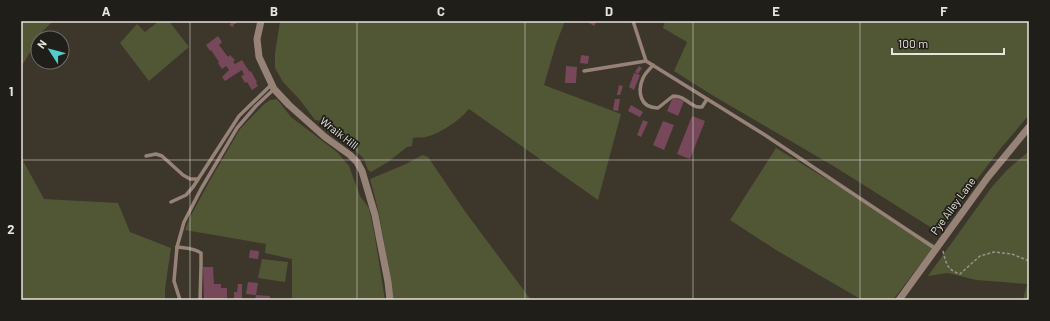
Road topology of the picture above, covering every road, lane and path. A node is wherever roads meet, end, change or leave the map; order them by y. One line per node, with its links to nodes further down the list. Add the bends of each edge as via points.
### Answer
1 (261, 21): 6 (street, Wraik Hill, via 257,39 259,57)
2 (633, 21): 3 (lane)
3 (646, 61): 4 (lane); 5 (lane)
4 (653, 65): 7 (lane); 7 (lane, via 644,76 640,90 640,96 650,107 658,108 673,96 679,96 695,106 702,107)
5 (584, 71)
6 (273, 86): 10 (lane, via 239,116); 13 (lane, via 237,128 184,222); 17 (street, Wraik Hill, via 289,106 350,155 362,171 375,215)
7 (707, 99): 12 (lane)
8 (1029, 127): 12 (street, Pye Alley Lane, via 988,177)
9 (146, 156): 10 (lane, via 162,156 183,175 190,179)
10 (198, 179): 11 (lane, via 186,195)
11 (171, 202)
12 (938, 246): 14 (path, via 944,252 946,264 960,274 980,256 994,252 1012,254); 18 (street, Pye Alley Lane)
13 (177, 247): 15 (lane, via 174,281); 16 (lane, via 201,253)
14 (1029, 261)
15 (180, 300)
16 (200, 300)
17 (390, 300)
18 (899, 300)

